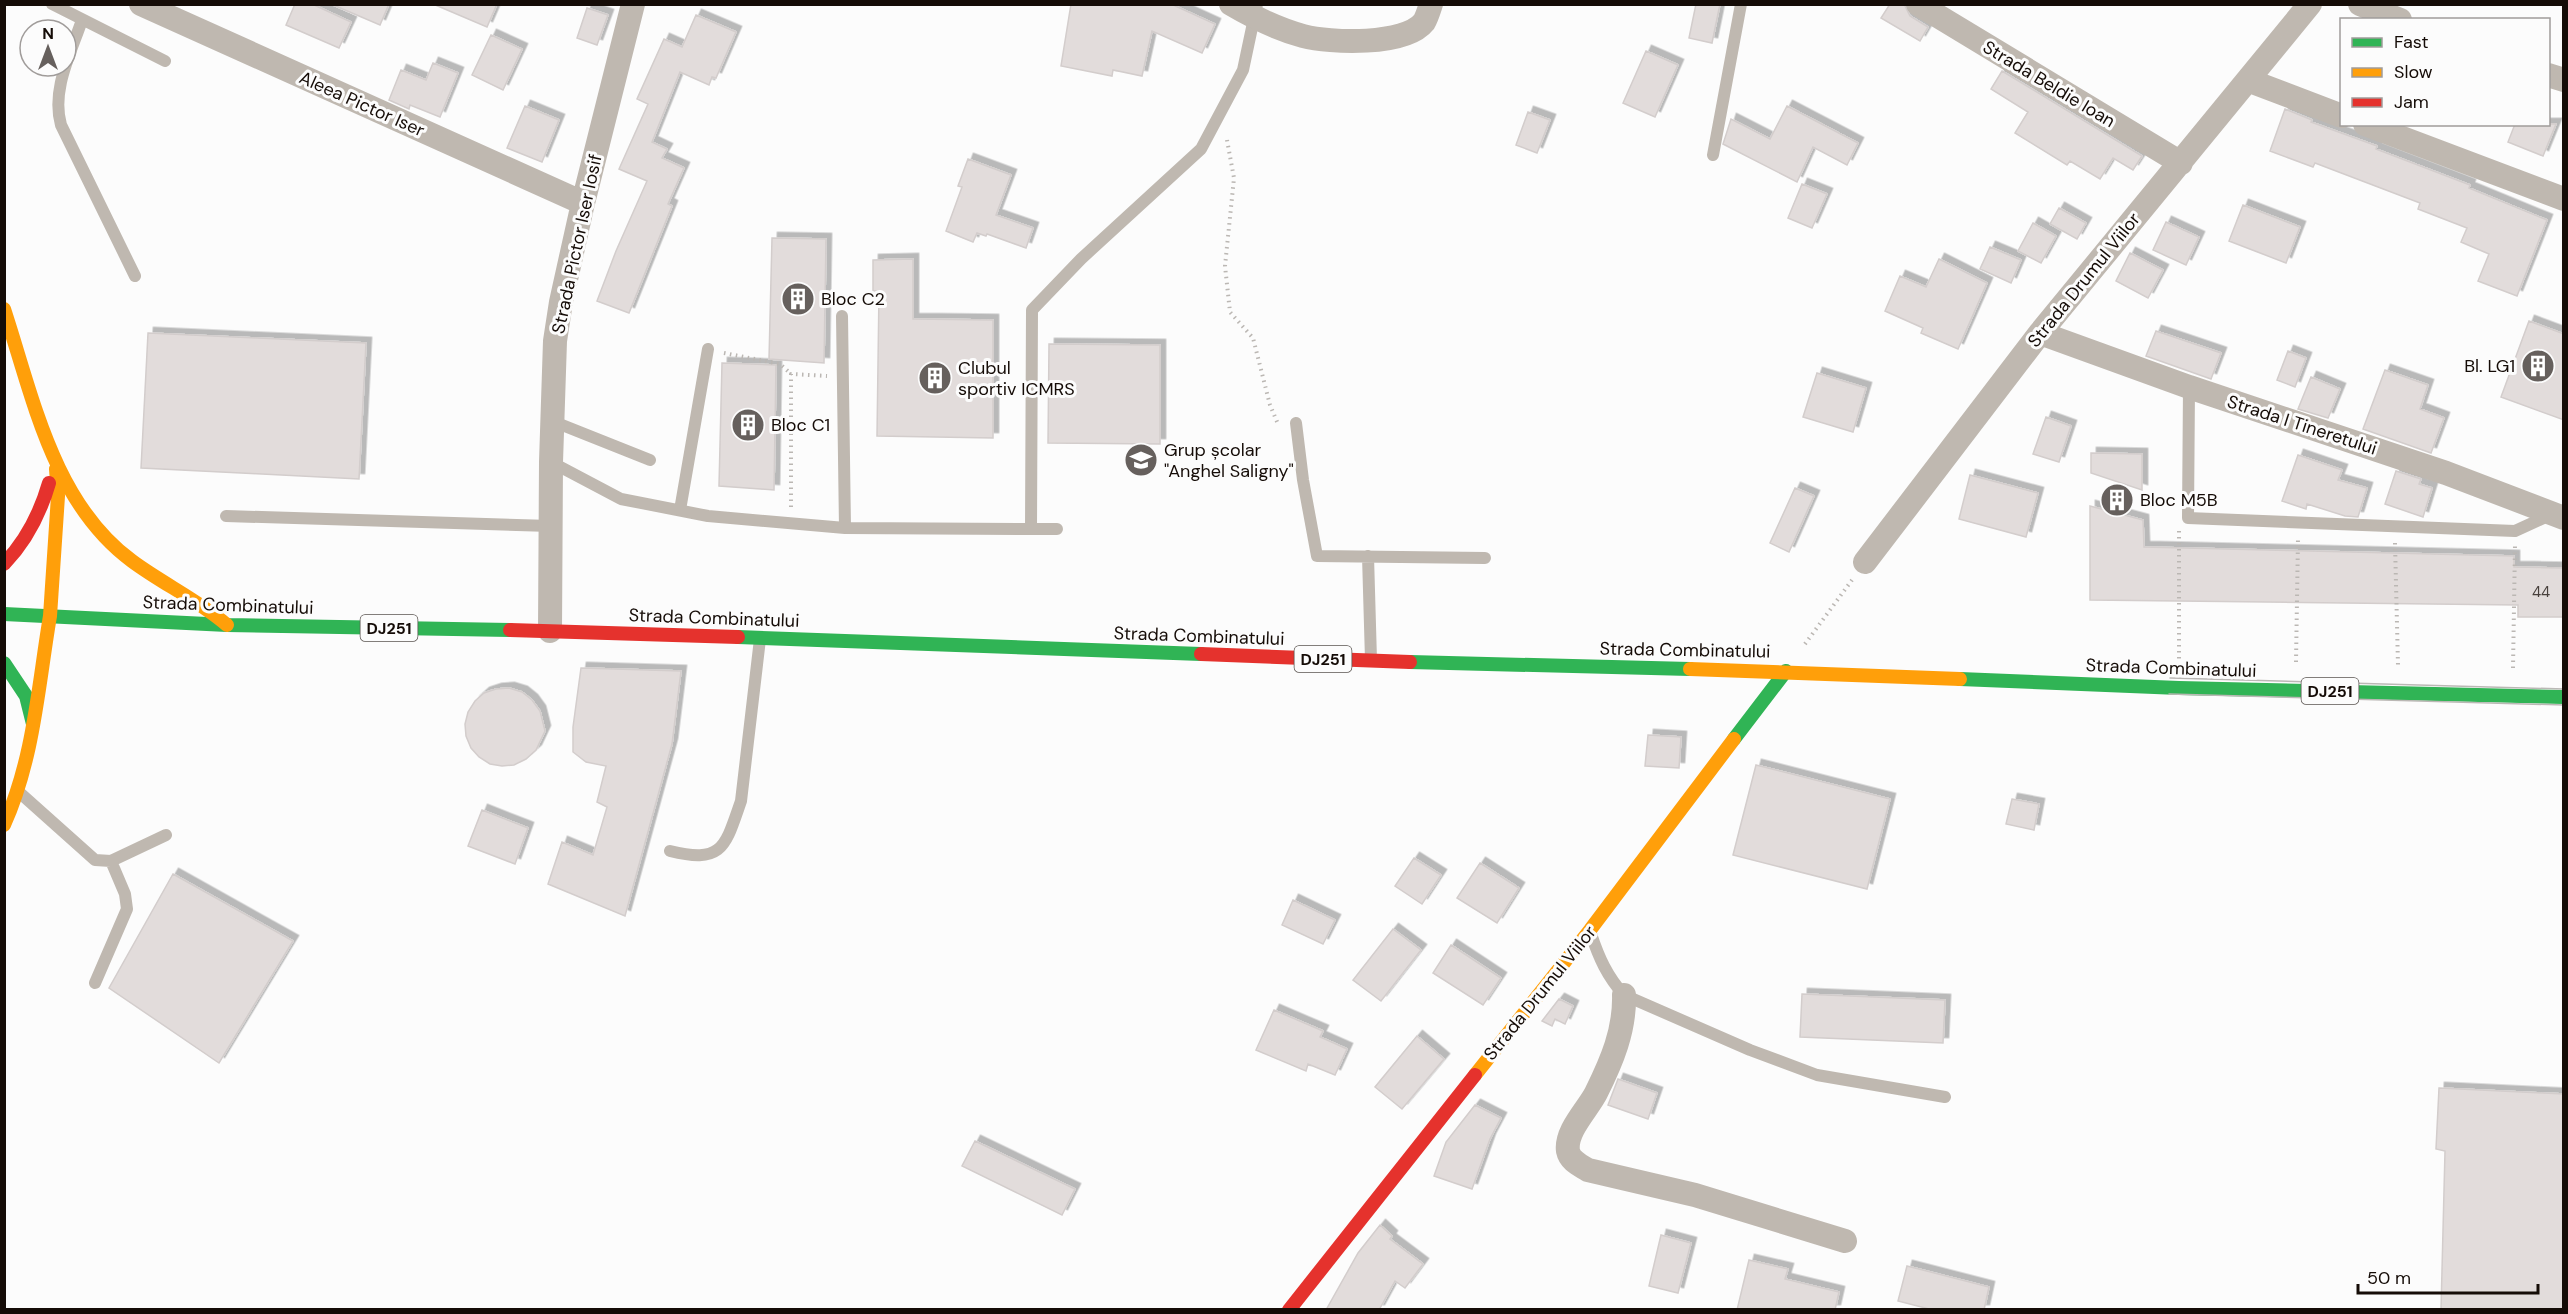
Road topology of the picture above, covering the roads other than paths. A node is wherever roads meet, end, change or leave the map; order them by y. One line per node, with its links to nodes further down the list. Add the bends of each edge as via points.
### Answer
1 (52, 4): 12 (lane)
2 (141, 4): 20 (street, Aleea Pictor Iser)
3 (633, 4): 20 (street, Strada Pictor Iser Iosif)
4 (1231, 4): 10 (street)
5 (1431, 4): 10 (street, via 1424,22 1410,31 1360,40 1303,36)
6 (1741, 4): 17 (lane)
7 (1918, 4): 18 (street, Strada Beldie Ioan)
8 (2310, 4): 14 (street, Strada Drumul Viilor)
9 (2360, 4): 11 (street)
10 (1257, 11): 37 (lane, via 1243,70 1200,149 1032,310)
11 (2395, 18)
12 (82, 20): 13 (lane); 21 (lane, via 56,109 60,125)
13 (165, 61)
14 (2250, 81): 15 (street); 18 (street, Strada Drumul Viilor)
15 (2340, 115)
16 (2370, 126): 19 (street)
17 (1713, 155)
18 (2181, 163): 24 (street, Strada Drumul Viilor)
19 (2564, 199)
20 (583, 203): 27 (street, Strada Pictor Iser Iosif, via 555,341)
21 (135, 276)
22 (4, 309): 31 (main road)
23 (843, 316): 36 (lane)
24 (2040, 333): 26 (street, Strada I Tineretului); 41 (street, Strada Drumul Viilor)
25 (708, 350): 32 (lane)
26 (2189, 387): 34 (street, Strada I Tineretului, via 2446,473); 34 (lane, via 2188,518 2515,531)
27 (552, 421): 29 (lane); 30 (street, Strada Pictor Iser Iosif)
28 (1296, 423): 39 (lane, via 1317,556)
29 (650, 460)
30 (551, 462): 32 (lane, via 621,499); 35 (street, Strada Pictor Iser Iosif)
31 (55, 464): 42 (main road, via 32,531); 44 (main road, via 58,505); 45 (main road, via 88,517 107,539 132,561)
32 (680, 510): 36 (lane)
33 (226, 516): 35 (lane)
34 (2557, 517)
35 (551, 526): 46 (street, Strada Pictor Iser Iosif)
36 (845, 528): 37 (lane)
37 (1031, 529): 38 (lane)
38 (1057, 529)
39 (1368, 556): 40 (lane); 48 (lane)
40 (1485, 558)
41 (1865, 562)
42 (4, 564)
43 (4, 614): 44 (main road, Strada Combinatului / DJ251)
44 (50, 616): 45 (main road, Strada Combinatului / DJ251); 52 (main road)
45 (227, 625): 46 (main road, Strada Combinatului / DJ251)
46 (550, 631): 47 (main road, Strada Combinatului / DJ251)
47 (760, 638): 48 (main road, Strada Combinatului / DJ251); 56 (lane, via 741,801 732,826 710,856)
48 (1371, 661): 50 (main road, Strada Combinatului / DJ251)
49 (4, 663): 52 (main road, via 26,696)
50 (1786, 671): 51 (main road, Strada Combinatului / DJ251, via 2179,688); 58 (main road, Strada Drumul Viilor)
51 (2564, 697)
52 (34, 731): 53 (main road)
53 (19, 792): 54 (main road); 57 (lane, via 95,860)
54 (4, 825)
55 (166, 835): 57 (lane)
56 (670, 851)
57 (111, 861): 59 (lane, via 127,909)
58 (1590, 930): 60 (lane, via 1601,963); 63 (main road, Strada Drumul Viilor)
59 (95, 983)
60 (1624, 994): 61 (lane, via 1817,1075); 62 (street, via 1622,1030 1595,1095 1570,1139 1568,1151 1573,1161 1588,1170 1695,1195)
61 (1945, 1096)
62 (1845, 1241)
63 (1288, 1310)

